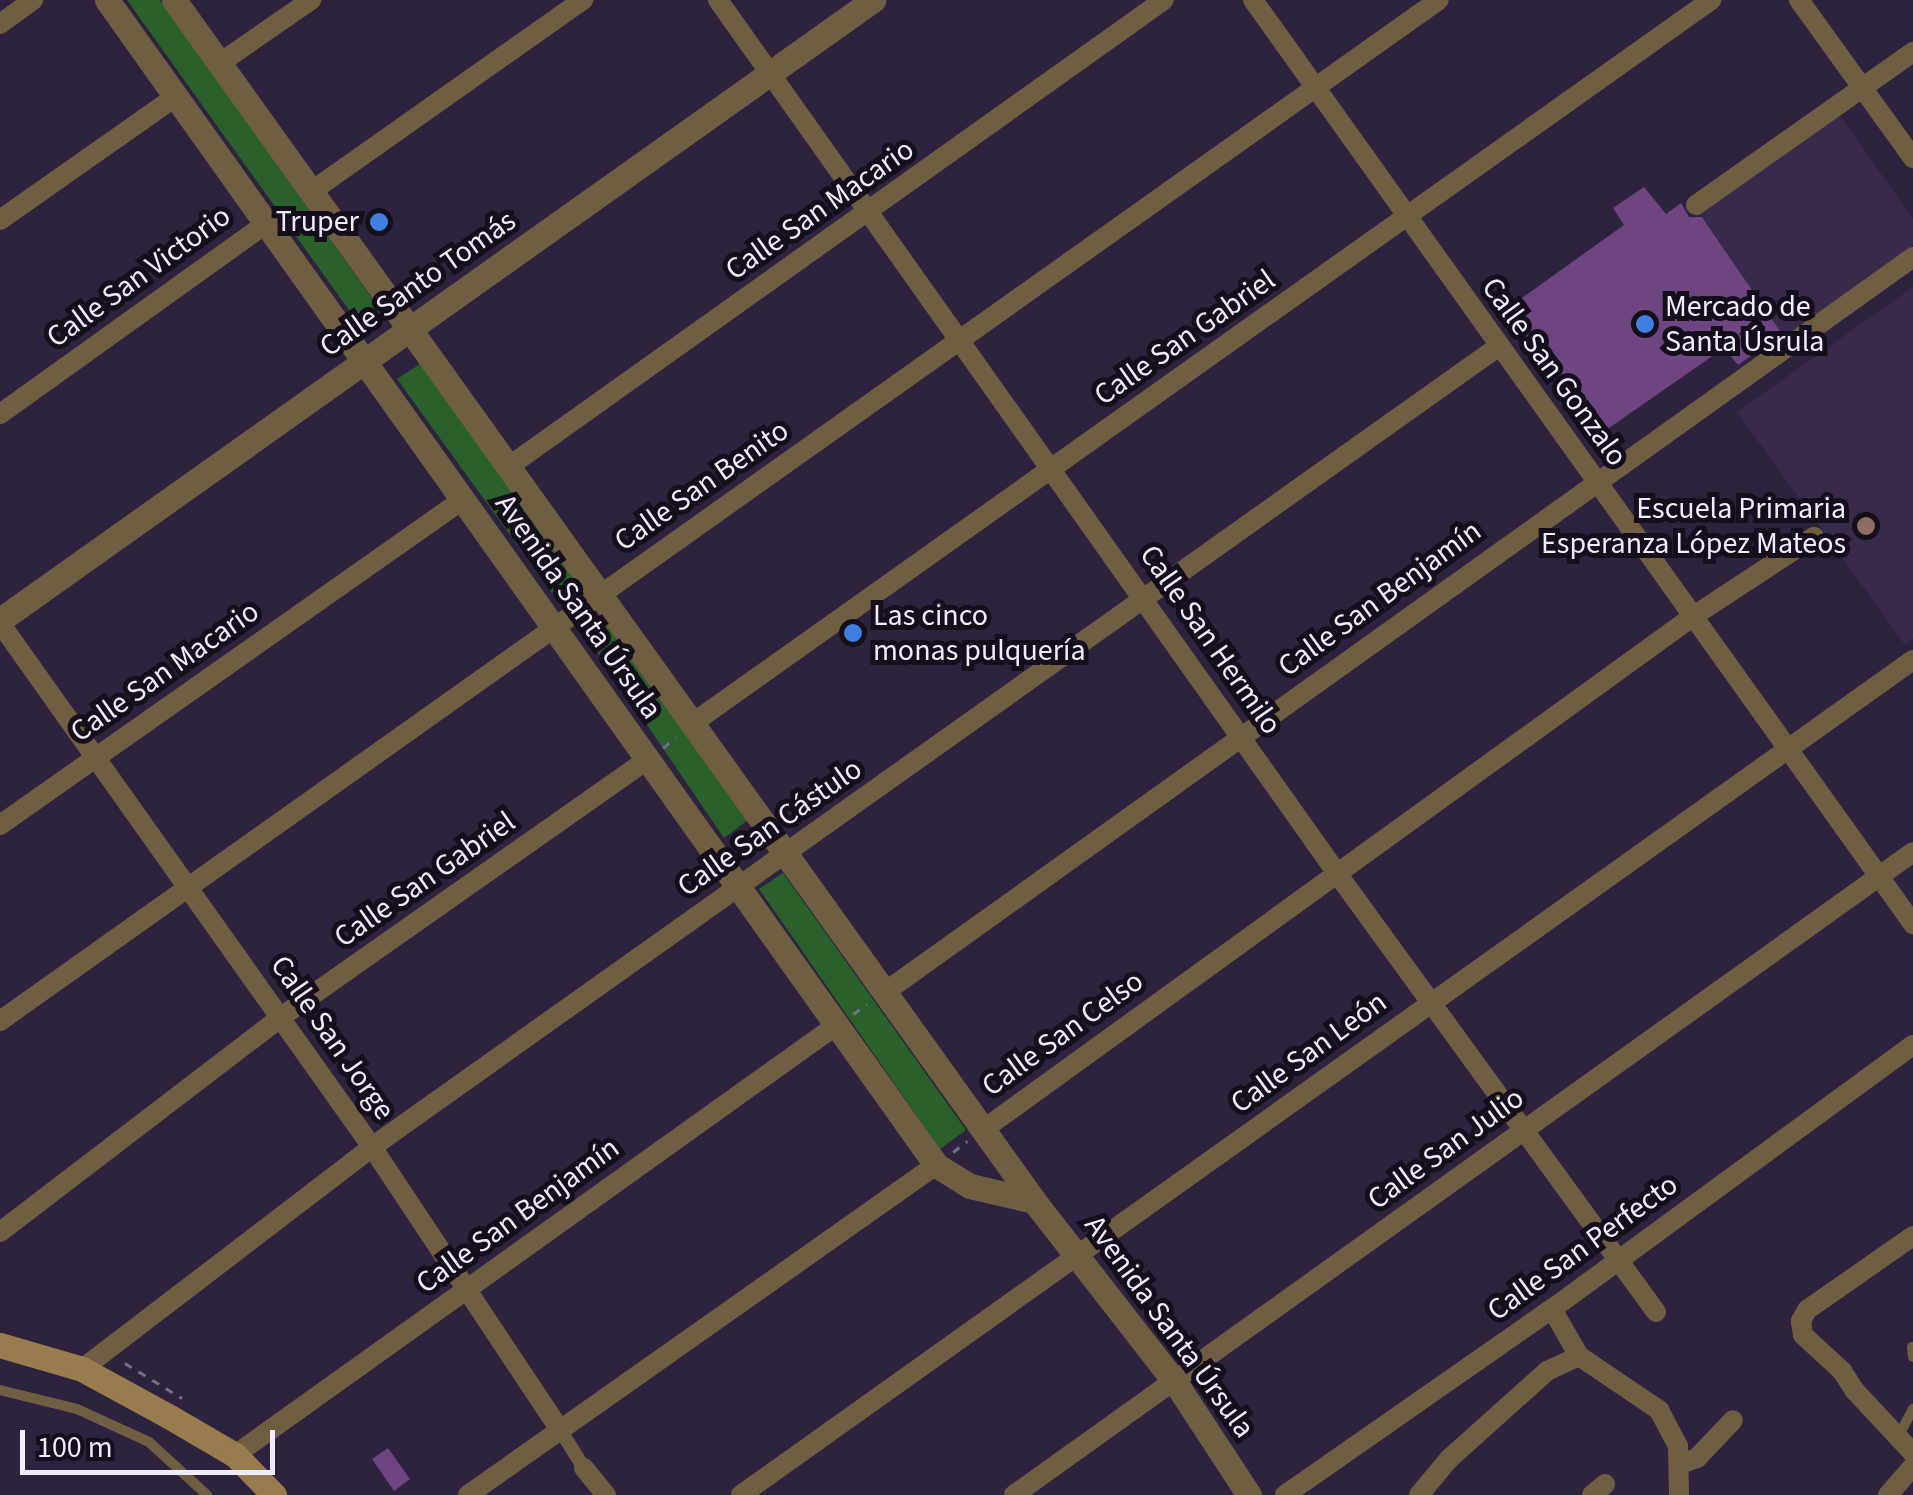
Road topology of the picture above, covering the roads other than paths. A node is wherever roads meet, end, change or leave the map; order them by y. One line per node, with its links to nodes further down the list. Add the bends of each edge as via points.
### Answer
1 (34, 0): 13 (street)
2 (107, 0): 19 (street, Avenida Santa Úrsula)
3 (174, 0): 15 (street, Avenida Santa Úrsula)
4 (311, 0): 15 (street)
5 (583, 0): 21 (street)
6 (718, 0): 16 (street, Calle San Hermilo)
7 (873, 0): 16 (street, Calle Santo Tomás)
8 (1164, 0): 23 (street, Calle San Macario)
9 (1253, 0): 17 (street, Calle San Gonzalo)
10 (1439, 0): 17 (street, Calle San Benito)
11 (1711, 0): 24 (street, Calle San Gabriel)
12 (1799, 0): 18 (street)
13 (0, 24)
14 (1913, 52): 18 (street)
15 (220, 63): 21 (street, Avenida Santa Úrsula)
16 (769, 74): 23 (street, Calle San Hermilo); 28 (street, Calle Santo Tomás)
17 (1315, 87): 24 (street, Calle San Gonzalo); 29 (street, Calle San Benito)
18 (1863, 88): 20 (street); 22 (street)
19 (174, 96): 25 (street); 26 (street, Avenida Santa Úrsula)
20 (1913, 158)
21 (312, 191): 28 (street, Avenida Santa Úrsula)
22 (1696, 205)
23 (868, 214): 29 (street, Calle San Hermilo); 33 (street, Calle San Macario)
24 (1406, 219): 30 (street, Calle San Gonzalo); 34 (street, Calle San Gabriel)
25 (0, 220)
26 (265, 224): 31 (street, Avenida Santa Úrsula); 32 (street, Calle San Victorio)
27 (1913, 258): 35 (street, Calle San Benjamín)
28 (409, 330): 31 (street, Calle Santo Tomás); 33 (street, Avenida Santa Úrsula)
29 (960, 340): 34 (street, Calle San Hermilo); 38 (street, Calle San Benito)
30 (1500, 346): 35 (street, Calle San Gonzalo); 39 (street, Calle San Cástulo)
31 (364, 362): 36 (street, Avenida Santa Úrsula); 41 (street, Calle Santo Tomás)
32 (0, 414)
33 (508, 466): 38 (street, Avenida Santa Úrsula)
34 (1053, 468): 39 (street, Calle San Hermilo); 44 (street, Calle San Gabriel)
35 (1595, 480): 40 (street, Calle San Gonzalo); 45 (street, Calle San Benjamín)
36 (462, 500): 42 (street, Avenida Santa Úrsula); 47 (street, Calle San Macario)
37 (1814, 538): 40 (street, Calle San Celso)
38 (600, 596): 42 (street, Calle San Benito); 44 (street, Avenida Santa Úrsula)
39 (1145, 598): 45 (street, Calle San Hermilo); 51 (street, Calle San Cástulo)
40 (1692, 618): 46 (street, Calle San Gonzalo); 52 (street, Calle San Celso)
41 (0, 621): 47 (street, Calle San Jorge)
42 (554, 629): 48 (street, Avenida Santa Úrsula); 54 (street, Calle San Benito)
43 (1913, 660): 46 (street, Calle San León)
44 (693, 724): 51 (street, Avenida Santa Úrsula)
45 (1242, 737): 52 (street, Calle San Hermilo); 57 (street, Calle San Benjamín)
46 (1787, 750): 53 (street, Calle San Gonzalo); 58 (street, Calle San León)
47 (96, 757): 49 (street, Calle San Macario); 54 (street, Calle San Jorge)
48 (647, 760): 55 (street, Avenida Santa Úrsula); 59 (street, Calle San Gabriel)
49 (0, 826)
50 (1913, 852): 53 (street, Calle San Julio)
51 (785, 854): 55 (street, Calle San Cástulo); 57 (street, Avenida Santa Úrsula)
52 (1336, 872): 58 (street, Calle San Hermilo); 63 (street, Calle San Celso)
53 (1878, 877): 56 (street, Calle San Gonzalo); 64 (street, Calle San Julio)
54 (188, 886): 59 (street, Calle San Jorge); 60 (street, Calle San Benito)
55 (738, 888): 61 (street, Avenida Santa Úrsula); 65 (street, Calle San Cástulo)
56 (1913, 924)
57 (884, 992): 63 (street, Avenida Santa Úrsula)
58 (1430, 1003): 64 (street, Calle San Hermilo); 70 (street, Calle San León)
59 (281, 1017): 65 (street, Calle San Jorge); 68 (street, Calle San Gabriel)
60 (0, 1021)
61 (835, 1026): 66 (street, Avenida Santa Úrsula); 72 (street, Calle San Benjamín)
62 (1913, 1046): 71 (street, Calle San Perfecto)
63 (984, 1128): 67 (street, Avenida Santa Úrsula)
64 (1522, 1130): 71 (street, Calle San Hermilo); 78 (street, Calle San Julio)
65 (372, 1147): 72 (street, Calle San Jorge); 77 (street, Calle San Cástulo)
66 (936, 1165): 67 (street, Avenida Santa Úrsula, via 970,1186); 82 (street)
67 (1034, 1201): 70 (street, Avenida Santa Úrsula)
68 (0, 1232)
69 (1913, 1236): 83 (street, via 1801,1320 1803,1335)
70 (1080, 1254): 78 (street, Avenida Santa Úrsula); 94 (street, Calle San León)
71 (1616, 1260): 73 (street, Calle San Perfecto); 74 (street, Calle San Hermilo)
72 (468, 1289): 82 (street, Calle San Jorge); 85 (street, Calle San Benjamín)
73 (1552, 1309): 76 (street); 97 (street, Calle San Perfecto)
74 (1656, 1312)
75 (0, 1346): 77 (main road)
76 (1579, 1356): 86 (street, via 1659,1410); 89 (street, via 1546,1371 1449,1459)
77 (82, 1368): 85 (main road)
78 (1175, 1382): 95 (street, Calle San Julio); 96 (street, Avenida Santa Úrsula)
79 (0, 1390): 90 (lane, via 77,1409 150,1442)
80 (1913, 1409): 83 (lane)
81 (1733, 1420): 86 (street, via 1698,1458)
82 (559, 1428): 88 (street, Calle San Jorge); 92 (street)
83 (1898, 1438): 84 (street)
84 (1913, 1453)
85 (235, 1455): 91 (main road)
86 (1680, 1464): 98 (street)
87 (1913, 1466): 99 (street)
88 (584, 1468): 93 (street, Calle San Jorge)
89 (1423, 1493)
90 (207, 1495)
91 (274, 1495)
92 (468, 1495)
93 (606, 1495)
94 (741, 1495)
95 (1014, 1495)
96 (1248, 1495)
97 (1286, 1495)
98 (1679, 1495)
99 (1888, 1495)

